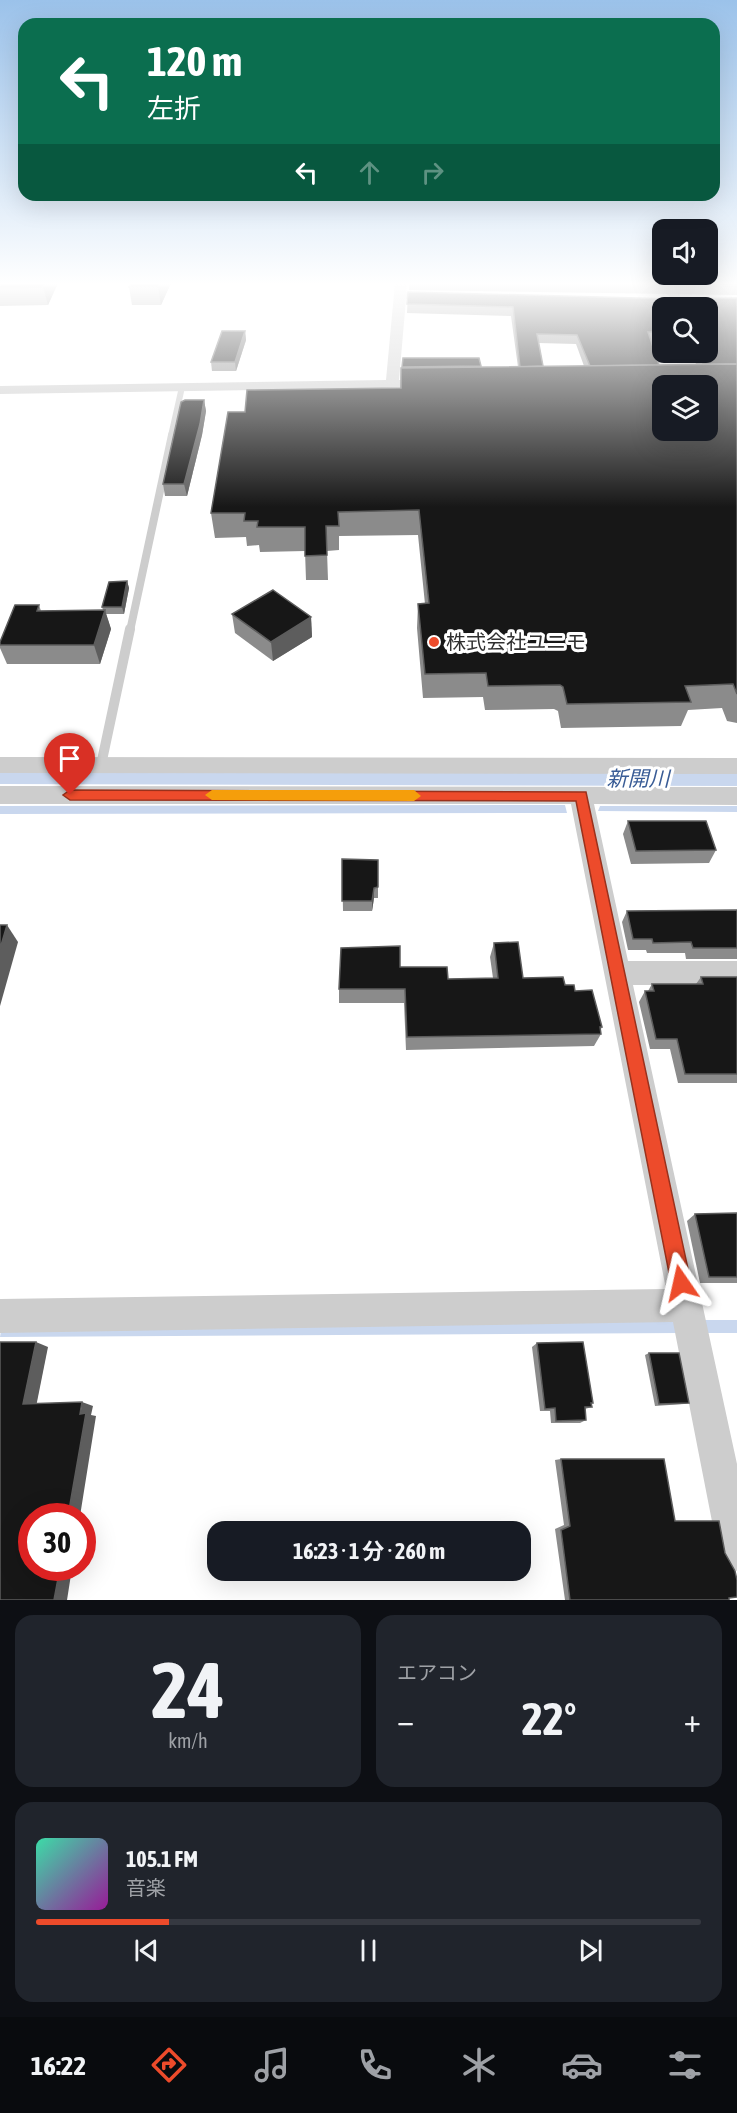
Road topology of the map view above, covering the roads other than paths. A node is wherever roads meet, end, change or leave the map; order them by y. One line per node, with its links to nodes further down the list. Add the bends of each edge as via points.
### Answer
1 (395, 358): 3 (street)
2 (439, 384): 3 (street)
3 (392, 385): 4 (street)
4 (182, 387): 5 (street); 7 (lane)
5 (0, 390)
6 (0, 765): 7 (street)
7 (101, 765): 8 (street)
8 (737, 766)
9 (0, 795): 10 (street)
10 (581, 796): 11 (street); 12 (street)
11 (737, 796)
12 (618, 973): 13 (street); 14 (street)
13 (737, 973)
14 (686, 1305): 15 (street); 16 (street)
15 (0, 1316)
16 (737, 1552)

